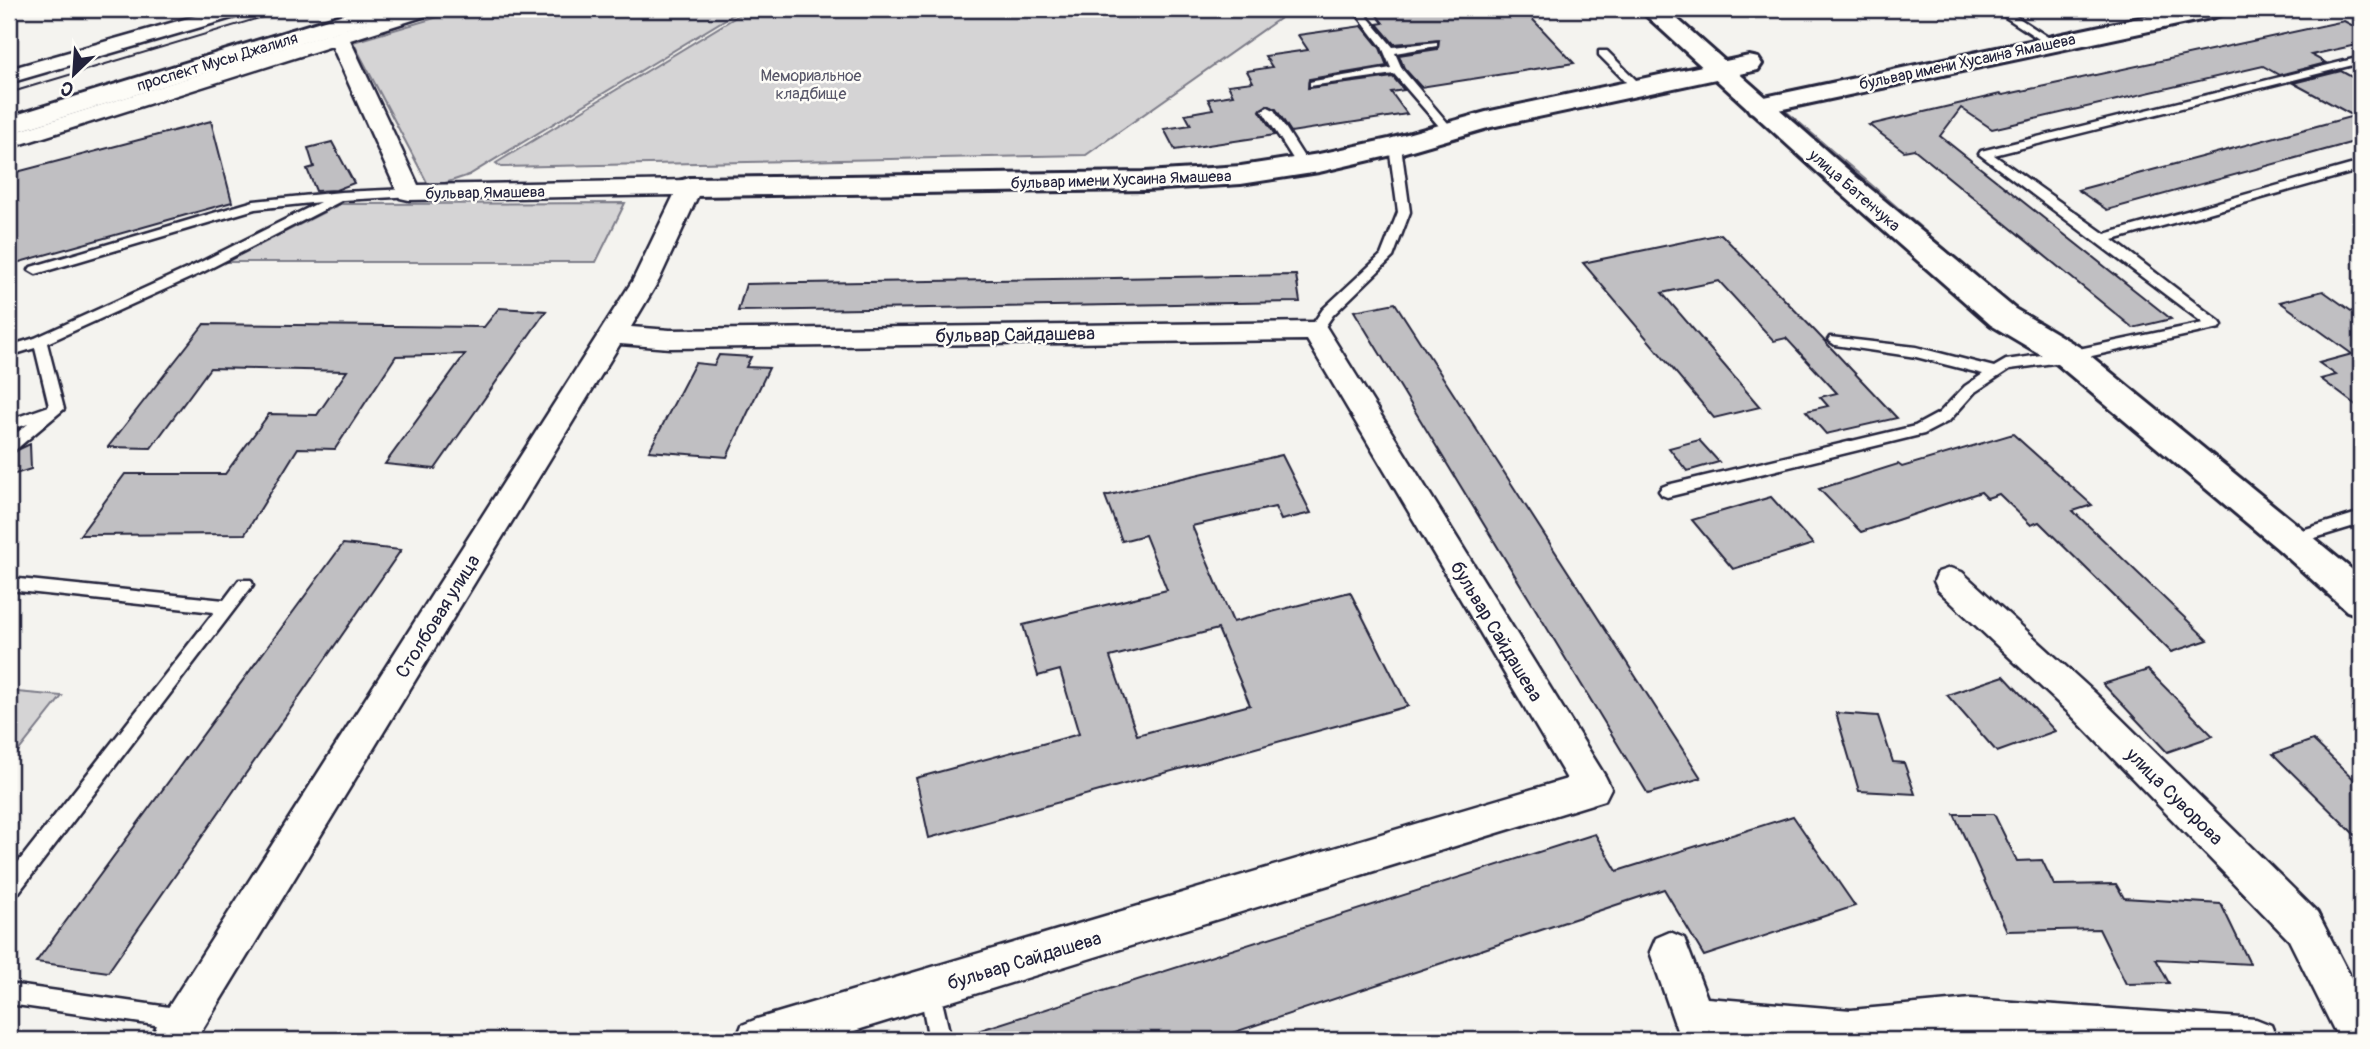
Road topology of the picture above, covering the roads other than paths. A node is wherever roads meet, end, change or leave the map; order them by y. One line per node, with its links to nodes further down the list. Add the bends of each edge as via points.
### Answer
1 (242, 9): 21 (street)
2 (328, 9): 25 (main road, проспект Мусы Джалиля)
3 (385, 9): 27 (main road, проспект Мусы Джалиля)
4 (428, 9): 12 (street)
5 (1651, 9): 20 (main road, улица Батенчука)
6 (1686, 9): 18 (main road, улица Батенчука)
7 (1998, 9): 13 (lane)
8 (2215, 9): 13 (main road, бульвар имени Хусаина Ямашева)
9 (2353, 9): 11 (lane)
10 (1357, 10): 15 (lane)
11 (2361, 13)
12 (338, 37): 29 (street); 34 (street, бульвар Ямашева)
13 (2052, 43): 24 (main road, бульвар имени Хусаина Ямашева)
14 (1433, 44): 15 (lane)
15 (1389, 51): 19 (lane)
16 (1603, 53): 23 (lane)
17 (2361, 60): 36 (lane, via 1985,154)
18 (1749, 64): 20 (main road, бульвар имени Хусаина Ямашева); 24 (main road, улица Батенчука)
19 (1396, 70): 22 (lane); 28 (lane)
20 (1718, 70): 23 (main road, бульвар имени Хусаина Ямашева); 24 (main road, улица Батенчука)
21 (9, 76)
22 (1314, 84)
23 (1637, 88): 28 (main road, бульвар имени Хусаина Ямашева)
24 (1775, 103): 43 (main road, улица Батенчука, via 2003,317)
25 (9, 110)
26 (1268, 110): 31 (lane)
27 (9, 126)
28 (1449, 131): 30 (main road, бульвар имени Хусаина Ямашева)
29 (9, 141)
30 (1395, 146): 31 (main road, бульвар имени Хусаина Ямашева); 38 (lane, via 1404,212 1387,257 1328,312)
31 (1303, 165): 33 (main road, бульвар имени Хусаина Ямашева, via 1146,181)
32 (2361, 166): 36 (lane)
33 (690, 187): 34 (street, бульвар Ямашева); 39 (street, Столбовая улица, via 655,264)
34 (409, 193): 35 (lane)
35 (341, 196): 37 (lane, via 254,205); 41 (lane)
36 (2103, 239): 43 (lane, via 2220,324)
37 (36, 270)
38 (1315, 331): 39 (street, бульвар Сайдашева, via 670,339); 58 (street, бульвар Сайдашева, via 1591,788)
39 (611, 334): 60 (street, Столбовая улица)
40 (1835, 340): 44 (lane, via 1916,352)
41 (40, 341): 42 (lane); 45 (lane)
42 (9, 351)
43 (2069, 356): 44 (lane, via 2006,365); 50 (main road, улица Батенчука)
44 (1996, 372): 48 (lane, via 1970,389 1944,417 1919,430)
45 (57, 409): 46 (lane); 47 (lane)
46 (9, 425)
47 (9, 447)
48 (1667, 491)
49 (2361, 518): 50 (lane)
50 (2292, 539): 54 (main road, улица Батенчука)
51 (1950, 582): 65 (street, улица Суворова, via 2083,704 2303,926)
52 (9, 584): 55 (lane)
53 (245, 585): 55 (lane)
54 (2361, 600)
55 (228, 607): 56 (lane)
56 (9, 889)
57 (1670, 952): 61 (street, via 1693,1018)
58 (929, 988): 62 (street, бульвар Сайдашева); 63 (lane)
59 (9, 993): 60 (lane)
60 (179, 1030)
61 (1853, 1036): 64 (street, via 1971,1020)
62 (757, 1040)
63 (940, 1040)
64 (2256, 1040)
65 (2361, 1040)

